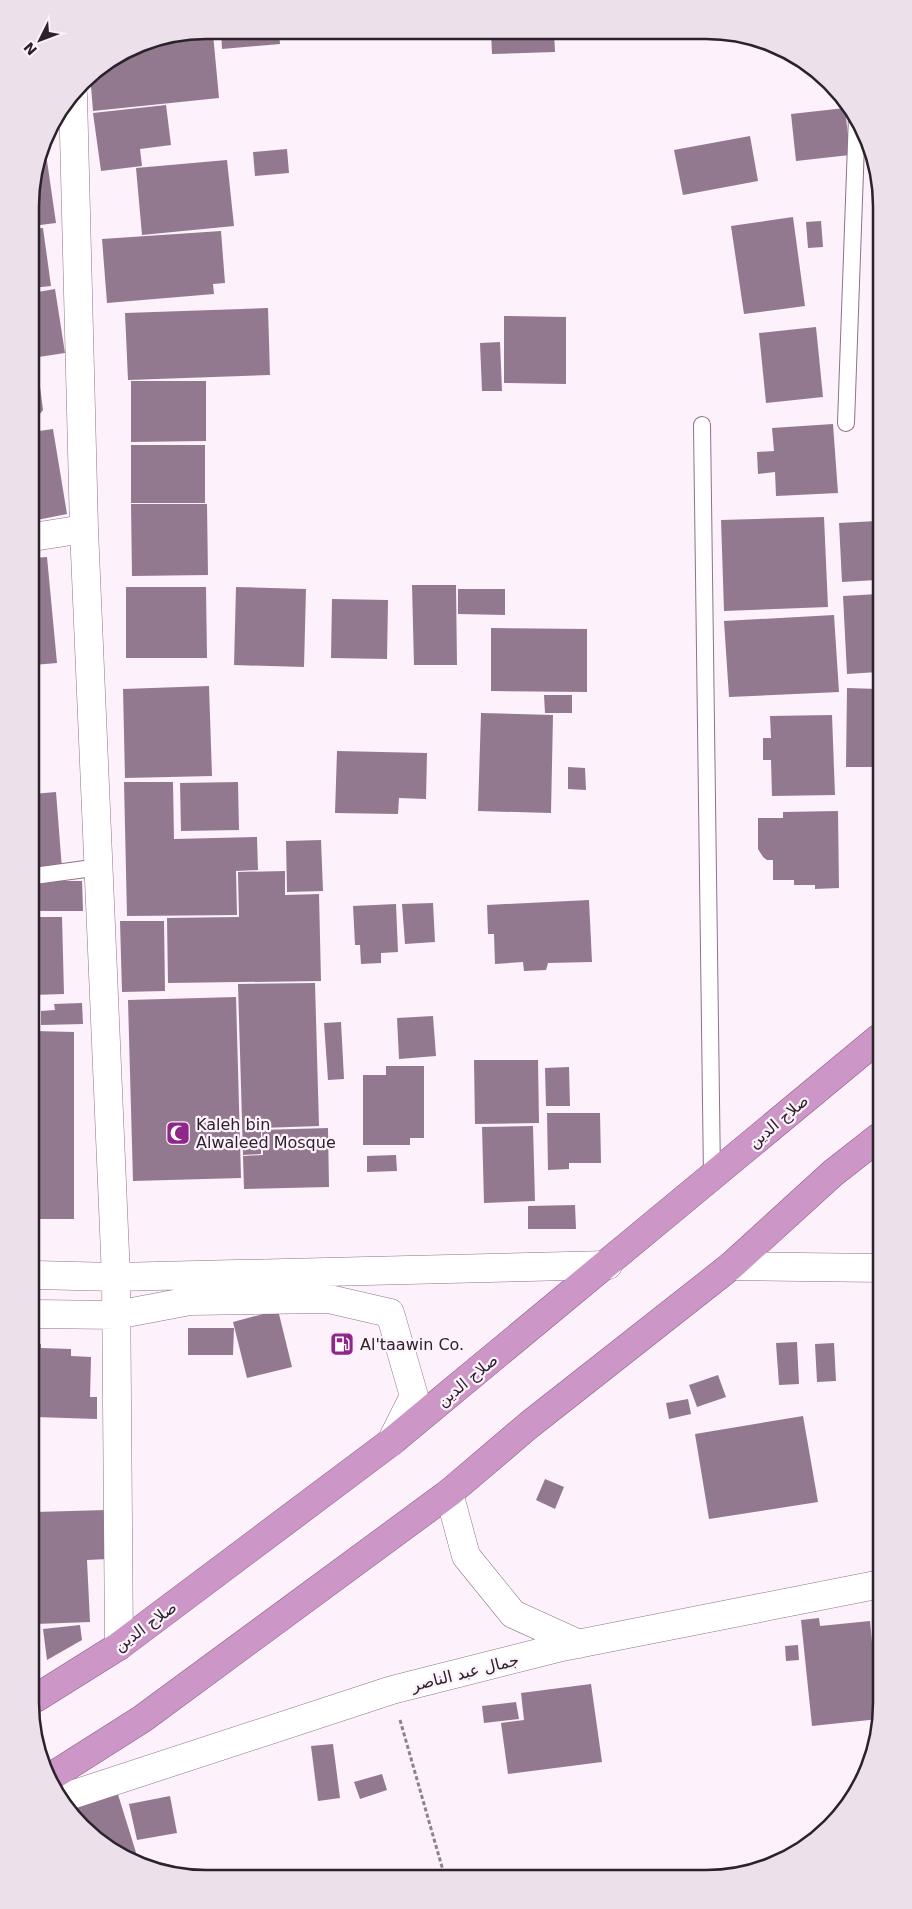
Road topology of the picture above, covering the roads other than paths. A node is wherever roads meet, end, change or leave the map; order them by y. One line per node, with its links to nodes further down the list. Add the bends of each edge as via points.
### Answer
1 (73, 104): 5 (street)
2 (856, 133): 3 (lane)
3 (846, 423)
4 (702, 425): 11 (lane)
5 (84, 529): 6 (street); 7 (street)
6 (39, 537)
7 (100, 866): 8 (lane); 16 (street)
8 (39, 875)
9 (873, 1043): 11 (highway, صلاح الدين)
10 (873, 1142): 13 (highway, via 833,1173)
11 (712, 1176): 12 (highway, صلاح الدين)
12 (608, 1264): 16 (street); 19 (highway, صلاح الدين)
13 (731, 1266): 14 (street); 20 (highway, via 529,1425)
14 (873, 1268)
15 (39, 1275): 16 (street)
16 (116, 1277): 18 (street)
17 (39, 1314): 18 (street)
18 (116, 1315): 19 (street, via 190,1301 329,1299 390,1313 414,1396); 23 (street)
19 (391, 1442): 23 (highway, صلاح الدين)
20 (449, 1493): 22 (street, via 466,1556 513,1614); 25 (highway, via 142,1719)
21 (873, 1586): 22 (street, جمال عبد الناصر)
22 (579, 1644): 26 (street, جمال عبد الناصر, via 392,1690)
23 (119, 1646): 24 (highway, صلاح الدين)
24 (39, 1696)
25 (55, 1774)
26 (67, 1796)

